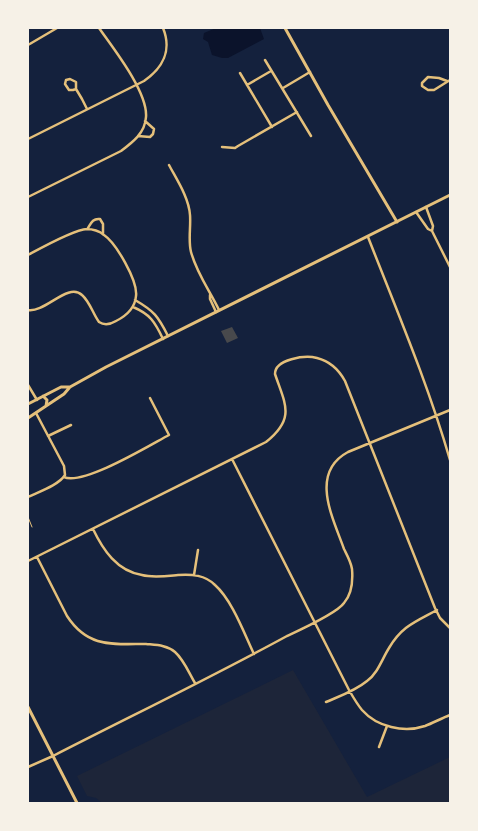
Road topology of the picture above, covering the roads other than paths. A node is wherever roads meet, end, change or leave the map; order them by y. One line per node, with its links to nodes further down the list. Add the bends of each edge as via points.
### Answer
1 (57, 28): 5 (street)
2 (99, 28): 11 (street)
3 (163, 28): 11 (street, via 167,47 162,64 154,74)
4 (285, 28): 8 (main road)
5 (28, 45)
6 (265, 60): 7 (street)
7 (272, 70): 12 (street); 13 (street)
8 (310, 72): 13 (street); 28 (main road)
9 (240, 73): 12 (street)
10 (448, 81): 10 (street, via 428,77 422,86 434,90)
11 (136, 85): 15 (street); 17 (street, via 144,105)
12 (247, 85): 18 (street)
13 (283, 88): 16 (street)
14 (76, 89): 14 (street, via 74,81 66,80 67,88); 15 (street)
15 (87, 109): 21 (street)
16 (296, 112): 18 (street); 20 (street)
17 (145, 121): 19 (street); 19 (street, via 154,129 154,134 150,137)
18 (272, 127): 22 (street, via 235,148)
19 (138, 136): 25 (street, via 134,142 121,150)
20 (311, 136)
21 (28, 139)
22 (222, 147)
23 (169, 165): 38 (street, via 188,203 191,250 200,276 214,298)
24 (450, 195): 26 (main road)
25 (28, 197)
26 (426, 207): 27 (main road); 30 (street, via 433,226)
27 (416, 212): 28 (main road); 30 (street)
28 (397, 222): 32 (main road)
29 (87, 229): 31 (street); 31 (street, via 93,220 100,219); 33 (street, via 67,235)
30 (432, 231): 34 (street)
31 (103, 234): 35 (street, via 111,241 134,279)
32 (368, 237): 38 (main road); 50 (street)
33 (28, 255)
34 (450, 266)
35 (135, 300): 36 (street); 39 (street, via 154,312)
36 (133, 307): 37 (street, via 121,319 110,324 102,324 84,296 74,291); 40 (street, via 142,310 150,318)
37 (28, 310)
38 (218, 311): 39 (main road)
39 (168, 336): 40 (main road)
40 (163, 339): 42 (main road)
41 (28, 385): 45 (street)
42 (70, 387): 43 (main road, via 61,387); 47 (main road)
43 (44, 396): 45 (main road); 47 (main road, via 47,400)
44 (150, 398): 57 (street, via 169,435 96,472 80,478)
45 (37, 400): 46 (main road)
46 (28, 404)
47 (46, 406): 49 (main road)
48 (450, 410): 50 (street)
49 (36, 413): 51 (main road); 53 (street)
50 (436, 416): 54 (street); 56 (street)
51 (28, 418)
52 (71, 425): 53 (street)
53 (48, 436): 57 (street, via 64,466)
54 (370, 442): 55 (street, via 341,374 315,357 303,356 284,362 275,370 286,404 283,423 277,433 266,442); 66 (street); 67 (street, via 340,456 329,473 327,499 352,567 352,587 344,604)
55 (232, 459): 61 (street); 67 (street)
56 (450, 460)
57 (64, 477): 58 (street)
58 (28, 497)
59 (28, 518): 60 (lane)
60 (32, 527)
61 (93, 529): 63 (street); 65 (street, via 112,560 125,569 142,576)
62 (198, 550): 65 (street)
63 (36, 557): 64 (street); 70 (street, via 67,616 83,633 112,645 158,645 169,648 182,661)
64 (28, 561)
65 (194, 575): 69 (street, via 210,581 225,596)
66 (437, 610): 68 (street, via 440,618); 71 (street, via 406,627 394,640 372,676)
67 (315, 622): 69 (street); 71 (street)
68 (450, 628)
69 (254, 654): 70 (street)
70 (195, 683): 77 (street)
71 (350, 692): 72 (street); 75 (street, via 362,711)
72 (326, 702)
73 (28, 707): 77 (main road)
74 (450, 715): 75 (street, via 415,729)
75 (387, 726): 76 (street)
76 (379, 747)
77 (53, 756): 78 (street); 79 (main road)
78 (28, 767)
79 (77, 803)

